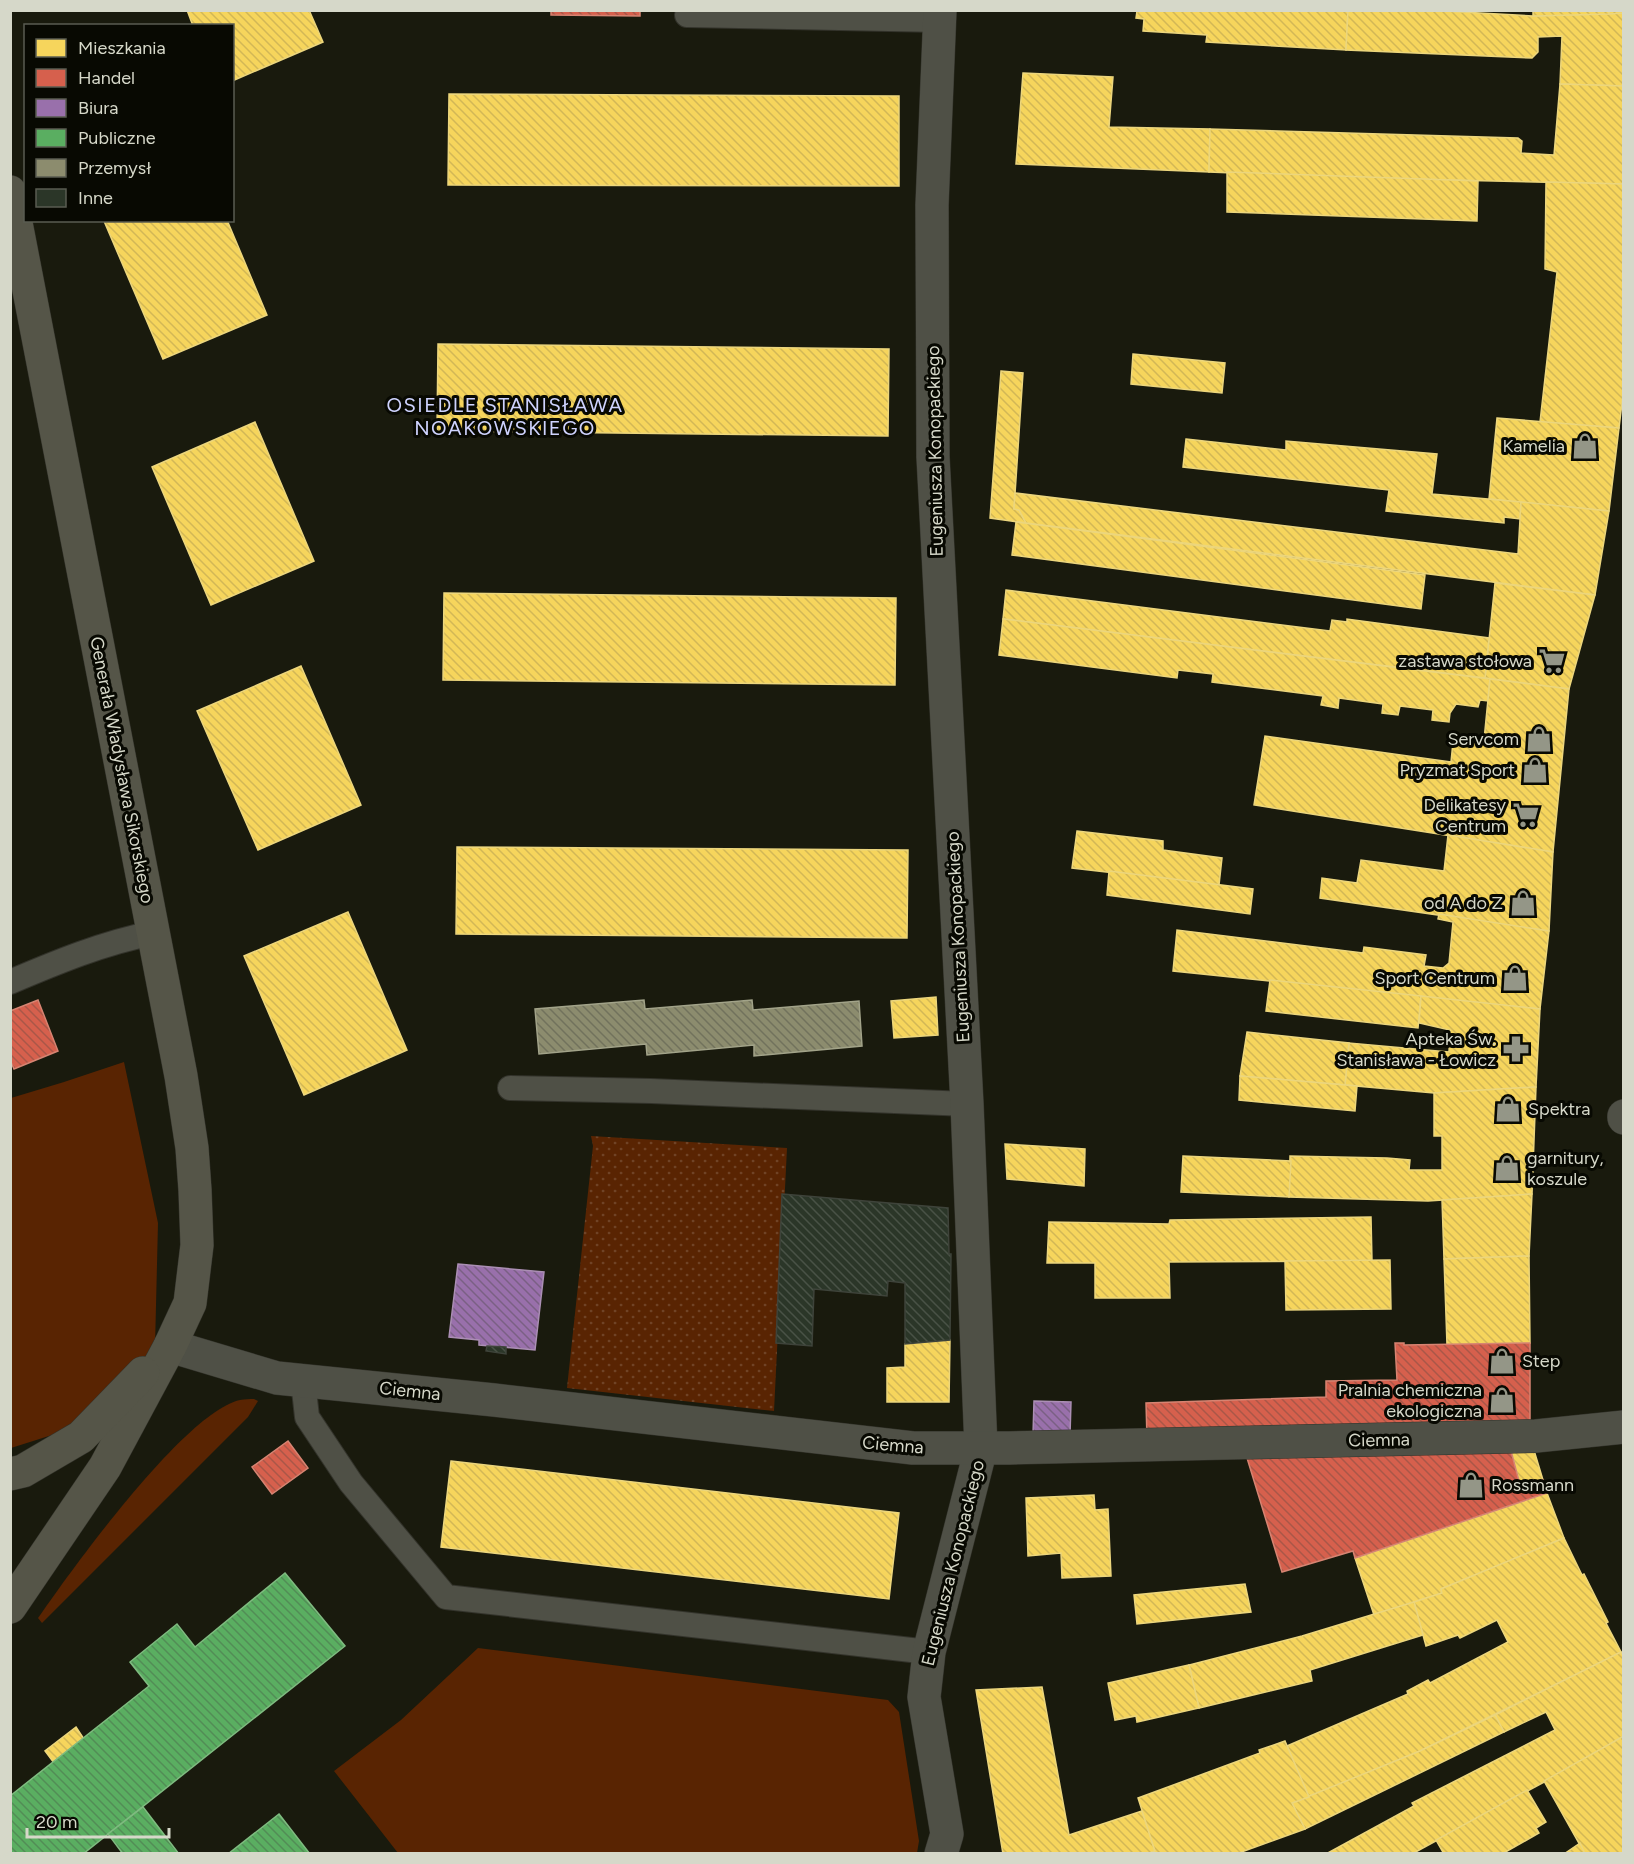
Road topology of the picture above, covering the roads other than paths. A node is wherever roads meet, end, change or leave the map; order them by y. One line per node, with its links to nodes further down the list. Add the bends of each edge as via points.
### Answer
1 (687, 15): 2 (lane)
2 (940, 15): 7 (street, Eugeniusza Konopackiego, via 932,205 933,457)
3 (10, 192): 4 (street, Generała Władysława Sikorskiego)
4 (153, 933): 5 (lane, via 69,956); 8 (street, Generała Władysława Sikorskiego, via 192,1148 197,1245 190,1303)
5 (10, 982)
6 (510, 1088): 7 (lane)
7 (967, 1104): 11 (street, Eugeniusza Konopackiego)
8 (170, 1346): 9 (street, Ciemna, via 277,1378); 12 (street, via 81,1437 23,1471); 13 (street, Generała Władysława Sikorskiego, via 105,1467)
9 (303, 1381): 11 (street, Ciemna, via 913,1448); 14 (lane, via 306,1417 351,1483 446,1597)
10 (1623, 1427): 11 (street, Ciemna, via 1536,1436)
11 (981, 1448): 14 (street, Eugeniusza Konopackiego)
12 (10, 1474)
13 (14, 1592)
14 (929, 1652): 15 (street, Eugeniusza Konopackiego, via 924,1697 947,1834)
15 (941, 1854)

